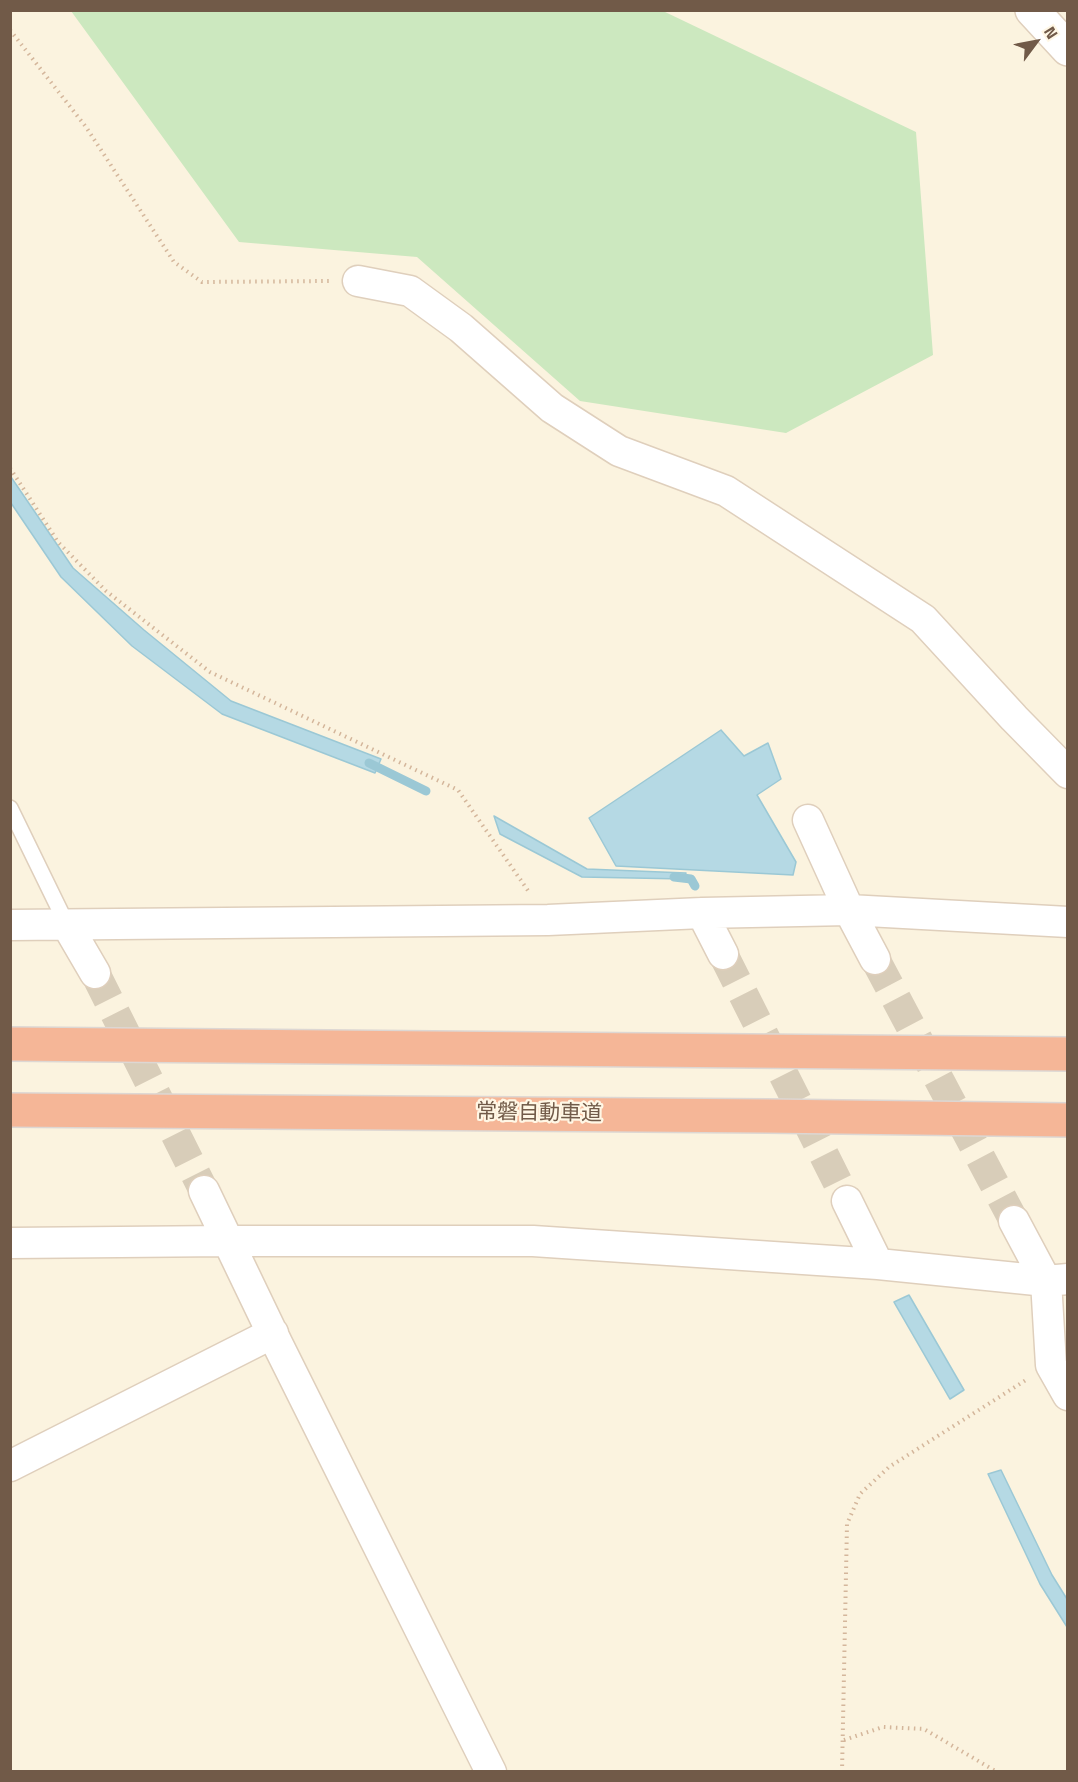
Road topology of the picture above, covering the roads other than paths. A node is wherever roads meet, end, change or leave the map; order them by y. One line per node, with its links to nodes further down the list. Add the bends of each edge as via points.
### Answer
1 (1032, 10): 2 (street)
2 (1068, 49)
3 (358, 281): 4 (street, via 410,291 461,327 552,408 619,451 726,491 923,619)
4 (1068, 773)
5 (10, 808): 11 (lane)
6 (808, 820): 7 (street)
7 (849, 910): 8 (street); 9 (street); 13 (street)
8 (702, 913): 11 (street, via 548,920); 12 (street)
9 (1068, 922)
10 (10, 925): 11 (street)
11 (68, 925): 14 (street)
12 (723, 954)
13 (875, 959)
14 (95, 973)
15 (10, 1044): 16 (highway)
16 (1068, 1054)
17 (10, 1110): 18 (highway, 常磐自動車道)
18 (132, 1110): 19 (highway); 20 (highway, 常磐自動車道)
19 (10, 1120)
20 (1068, 1120)
21 (204, 1191): 24 (street)
22 (847, 1202): 26 (street)
23 (1014, 1221): 27 (street)
24 (228, 1240): 25 (street); 26 (street, via 533,1241); 28 (street)
25 (10, 1244)
26 (878, 1264): 27 (street)
27 (1057, 1280): 29 (street, via 1051,1365)
28 (273, 1334): 30 (street); 31 (street)
29 (1068, 1395)
30 (10, 1466)
31 (491, 1772)

